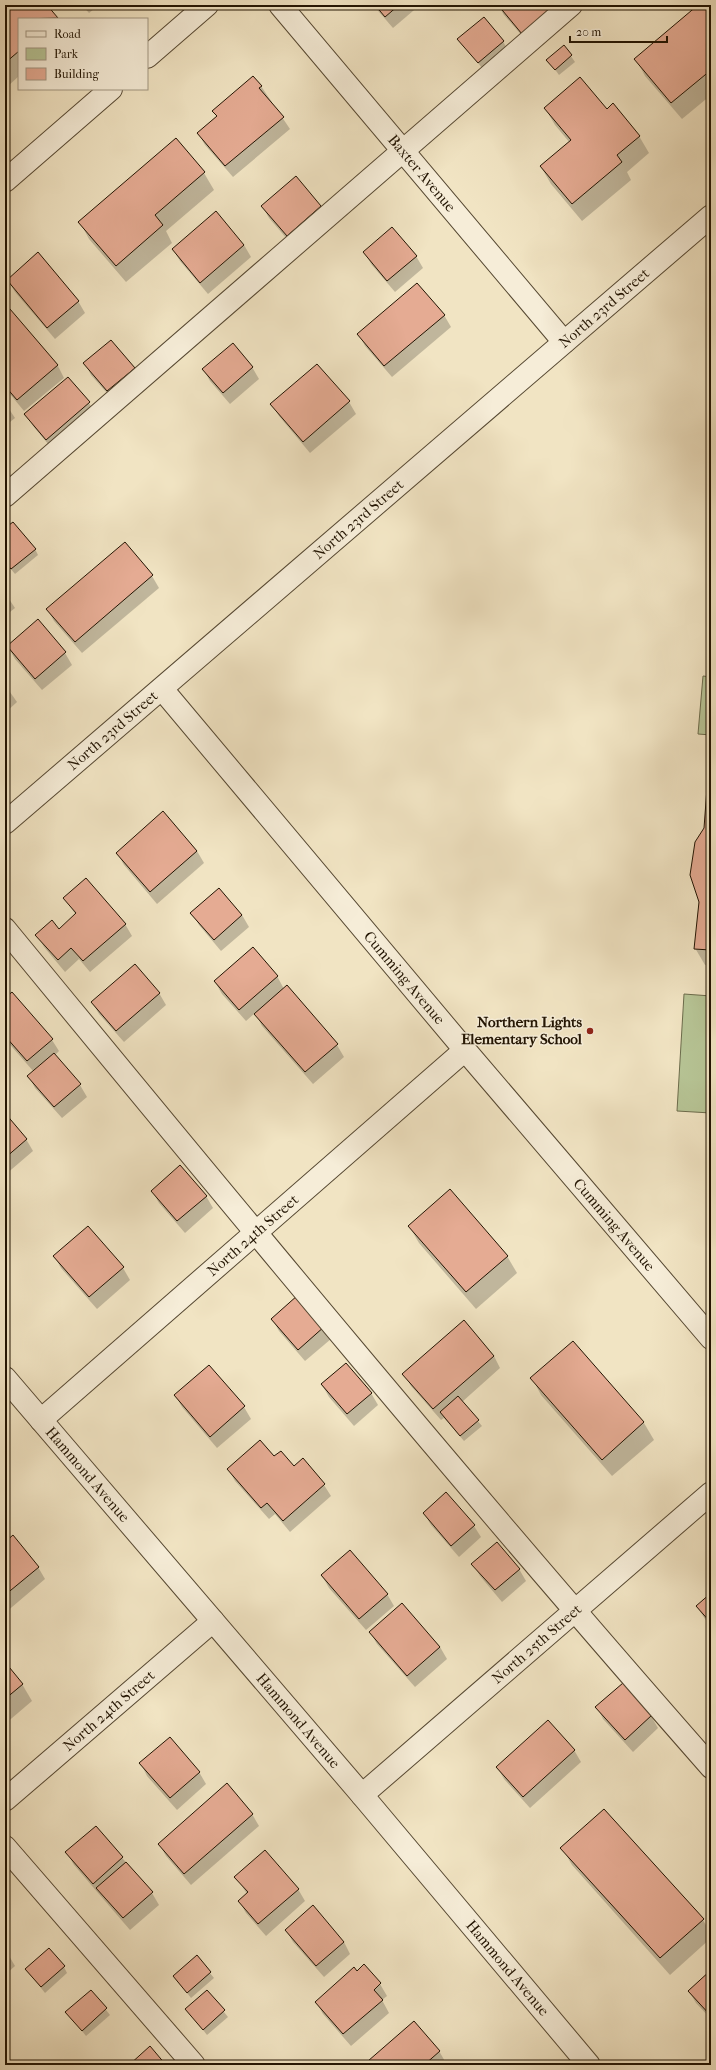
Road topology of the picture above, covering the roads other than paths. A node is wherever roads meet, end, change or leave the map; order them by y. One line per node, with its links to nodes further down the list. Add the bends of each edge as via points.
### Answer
1 (207, 5): 4 (street)
2 (280, 5): 6 (street, Baxter Avenue)
3 (571, 5): 6 (street)
4 (148, 56)
5 (109, 90): 7 (street)
6 (402, 150): 9 (street, Baxter Avenue); 10 (street)
7 (5, 181)
8 (711, 216): 9 (street, North 23rd Street)
9 (564, 342): 11 (street, North 23rd Street)
10 (5, 496)
11 (162, 689): 12 (street, North 23rd Street); 14 (street, Cumming Avenue)
12 (5, 822)
13 (5, 929): 15 (street)
14 (465, 1050): 15 (street, North 24th Street); 16 (street, Cumming Avenue)
15 (255, 1233): 18 (street, North 24th Street); 20 (street)
16 (711, 1338)
17 (5, 1378): 18 (street, Hammond Avenue)
18 (41, 1420): 21 (street, Hammond Avenue)
19 (711, 1492): 20 (street, North 25th Street)
20 (574, 1611): 22 (street); 23 (street, North 25th Street)
21 (213, 1621): 23 (street, Hammond Avenue); 24 (street, North 24th Street)
22 (711, 1767)
23 (362, 1795): 27 (street, Hammond Avenue)
24 (5, 1800)
25 (5, 1847): 26 (street)
26 (194, 2065)
27 (589, 2065)

